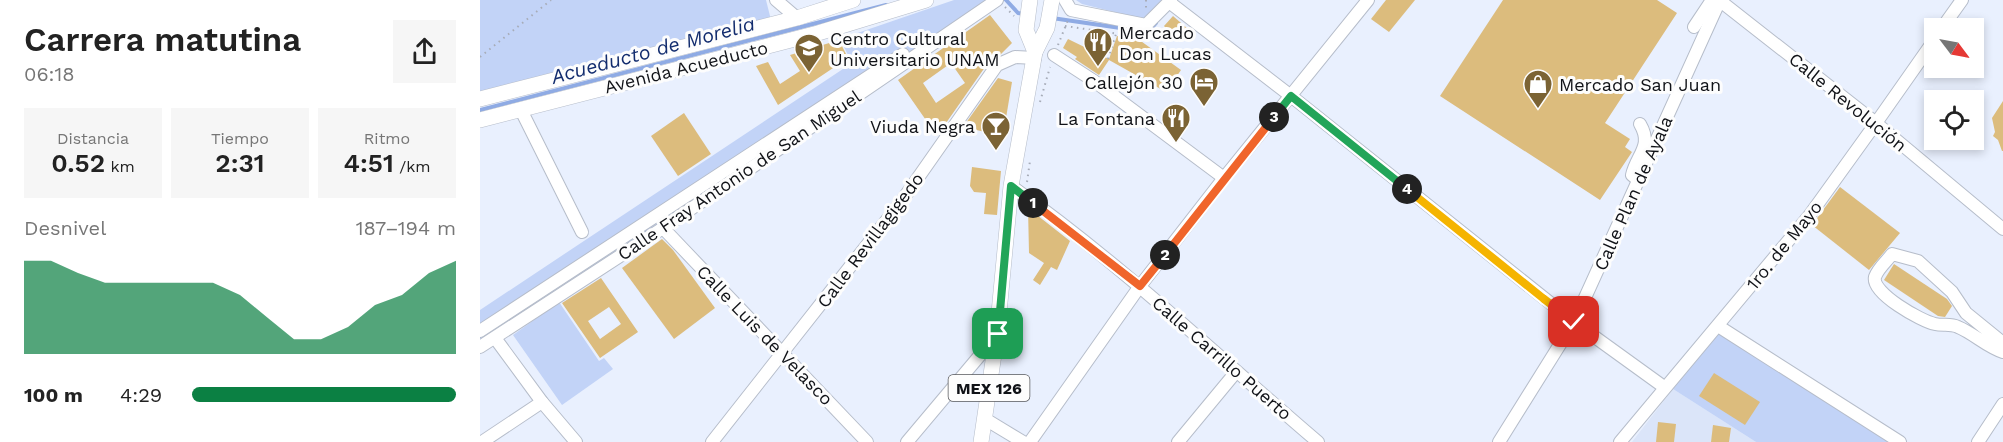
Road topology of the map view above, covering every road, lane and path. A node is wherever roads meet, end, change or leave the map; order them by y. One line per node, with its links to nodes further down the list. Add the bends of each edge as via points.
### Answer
1 (551, 0): 25 (path)
2 (776, 0): 16 (street)
3 (853, 0): 16 (main road, Avenida Acueducto)
4 (926, 0): 29 (main road, Avenida Acueducto, via 818,33)
5 (986, 0): 42 (street)
6 (998, 0): 15 (path); 36 (street, Calle Fray Antonio de San Miguel)
7 (1030, 0): 22 (main road, MEX 126, via 1026,30)
8 (1052, 0): 22 (main road, MEX 126, via 1047,28)
9 (1065, 0): 14 (street, via 1071,10 1146,25)
10 (1368, 0): 27 (street)
11 (1712, 0): 19 (street)
12 (1720, 0): 31 (street, Calle Revolución); 34 (street, Calle Plan de Ayala)
13 (1962, 0): 17 (street)
14 (1170, 1): 27 (street)
15 (1014, 16)
16 (797, 18): 28 (main road, Avenida Acueducto)
17 (1949, 18)
18 (1065, 26): 20 (path)
19 (1694, 27)
20 (1116, 34): 21 (path); 26 (path)
21 (1146, 38)
22 (1035, 55): 35 (main road, MEX 126); 48 (street, Calle Revillagigedo, via 1014,57 997,65 901,202)
23 (1054, 55): 33 (street)
24 (1924, 55): 31 (street, 1ro. de Mayo)
25 (480, 57)
26 (1108, 59)
27 (1291, 96): 33 (street); 40 (street)
28 (480, 99)
29 (521, 110): 30 (main road, Avenida Acueducto); 38 (street)
30 (480, 120)
31 (1876, 123): 37 (street, Calle Revolución); 41 (street, 1ro. de Mayo, via 1809,216)
32 (1640, 124): 34 (street, via 1647,141 1632,175)
33 (1224, 178): 39 (street)
34 (1638, 180): 40 (street, Calle Plan de Ayala)
35 (1011, 186): 39 (street, Calle Carrillo Puerto); 43 (main road, MEX 126)
36 (663, 228): 44 (street, Calle Fray Antonio de San Miguel); 48 (street, Calle Luis de Velasco)
37 (2003, 229)
38 (582, 232)
39 (1140, 286): 49 (street, Calle Carrillo Puerto); 62 (street)
40 (1574, 322): 50 (street); 64 (street, Calle Plan de Ayala)
41 (1718, 326): 50 (street, 1ro. de Mayo); 66 (street)
42 (480, 331)
43 (998, 334): 53 (main road, MEX 126); 59 (street)
44 (495, 338): 46 (street, Calle Fray Antonio de San Miguel); 51 (street)
45 (2003, 343): 47 (street, via 1966,313 1952,292 1917,261 1892,254 1881,266 1875,278 1882,295 1926,321 1958,326)
46 (480, 347)
47 (2003, 352)
48 (782, 353): 57 (street, Calle Revillagigedo); 58 (street, Calle Luis de Velasco)
49 (1236, 372): 54 (street, Calle Carrillo Puerto); 63 (street)
50 (1664, 387): 65 (street, 1ro. de Mayo)
51 (542, 402): 55 (street); 56 (street)
52 (2003, 404): 67 (street)
53 (985, 419): 60 (main road, MEX 126); 61 (street)
54 (1313, 440)
55 (482, 442)
56 (576, 442)
57 (712, 442)
58 (867, 442)
59 (907, 442)
60 (981, 442)
61 (1023, 442)
62 (1030, 442)
63 (1178, 442)
64 (1499, 442)
65 (1620, 442)
66 (1900, 442)
67 (1978, 442)

